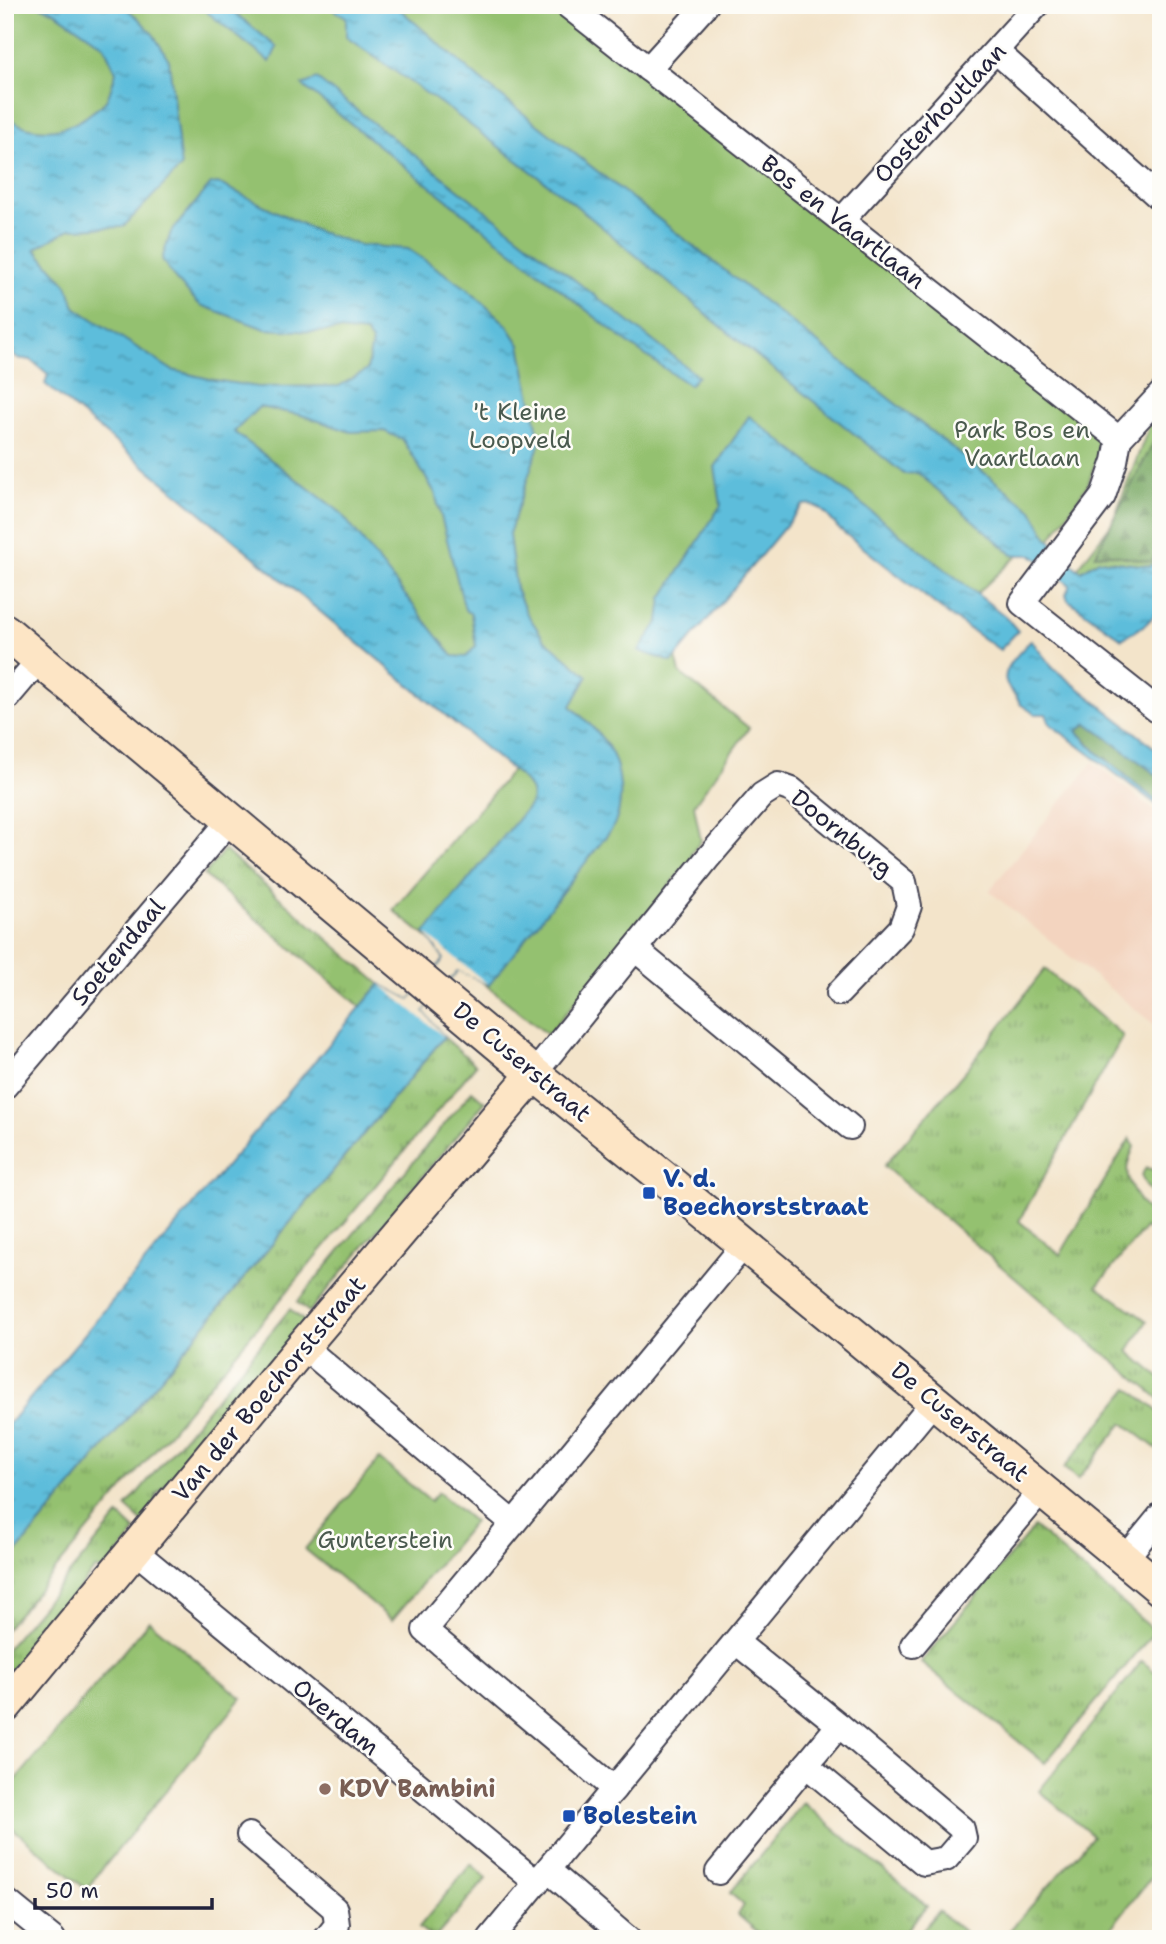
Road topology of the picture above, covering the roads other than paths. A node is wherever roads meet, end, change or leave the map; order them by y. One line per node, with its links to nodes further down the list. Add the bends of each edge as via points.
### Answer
1 (567, 5): 5 (street, Bos en Vaartlaan)
2 (706, 5): 5 (street)
3 (1037, 5): 4 (street, Oosterhoutlaan)
4 (997, 52): 6 (street); 7 (street, Oosterhoutlaan)
5 (648, 69): 7 (street, Bos en Vaartlaan)
6 (1161, 199)
7 (841, 221): 9 (street, Bos en Vaartlaan)
8 (1161, 394): 9 (street)
9 (1119, 439): 13 (street, via 1102,496 1021,603)
10 (5, 631): 11 (street, De Cuserstraat)
11 (39, 660): 12 (street); 14 (street, De Cuserstraat)
12 (5, 700)
13 (1161, 713)
14 (230, 818): 17 (street, De Cuserstraat); 18 (street, Soetendaal)
15 (635, 949): 16 (street, Doornburg, via 762,795 778,785 792,790 904,882 909,906 901,928); 17 (street, Doornburg); 19 (street)
16 (839, 993)
17 (534, 1074): 20 (street, De Cuserstraat); 21 (street, Van der Boechorststraat)
18 (5, 1086)
19 (850, 1127)
20 (744, 1245): 22 (street, De Cuserstraat); 25 (street)
21 (303, 1346): 25 (street); 26 (street, Van der Boechorststraat)
22 (934, 1401): 23 (street, De Cuserstraat); 29 (street)
23 (1042, 1490): 27 (street, De Cuserstraat); 30 (street, De Cuserstraat)
24 (1161, 1515): 27 (street)
25 (513, 1523): 34 (street, via 425,1630)
26 (135, 1551): 31 (street, Van der Boechorststraat); 37 (street, Overdam)
27 (1125, 1559): 28 (street, De Cuserstraat)
28 (1161, 1588)
29 (736, 1642): 32 (street); 34 (street)
30 (913, 1645)
31 (5, 1706)
32 (839, 1725): 33 (street); 33 (street, via 962,1829 964,1838 946,1859 924,1863)
33 (806, 1765): 36 (street)
34 (614, 1789): 37 (street)
35 (249, 1835): 40 (street, via 335,1909 337,1925)
36 (718, 1872)
37 (542, 1876): 41 (street); 42 (street)
38 (5, 1900): 39 (street)
39 (53, 1939)
40 (326, 1939)
41 (490, 1939)
42 (628, 1939)

